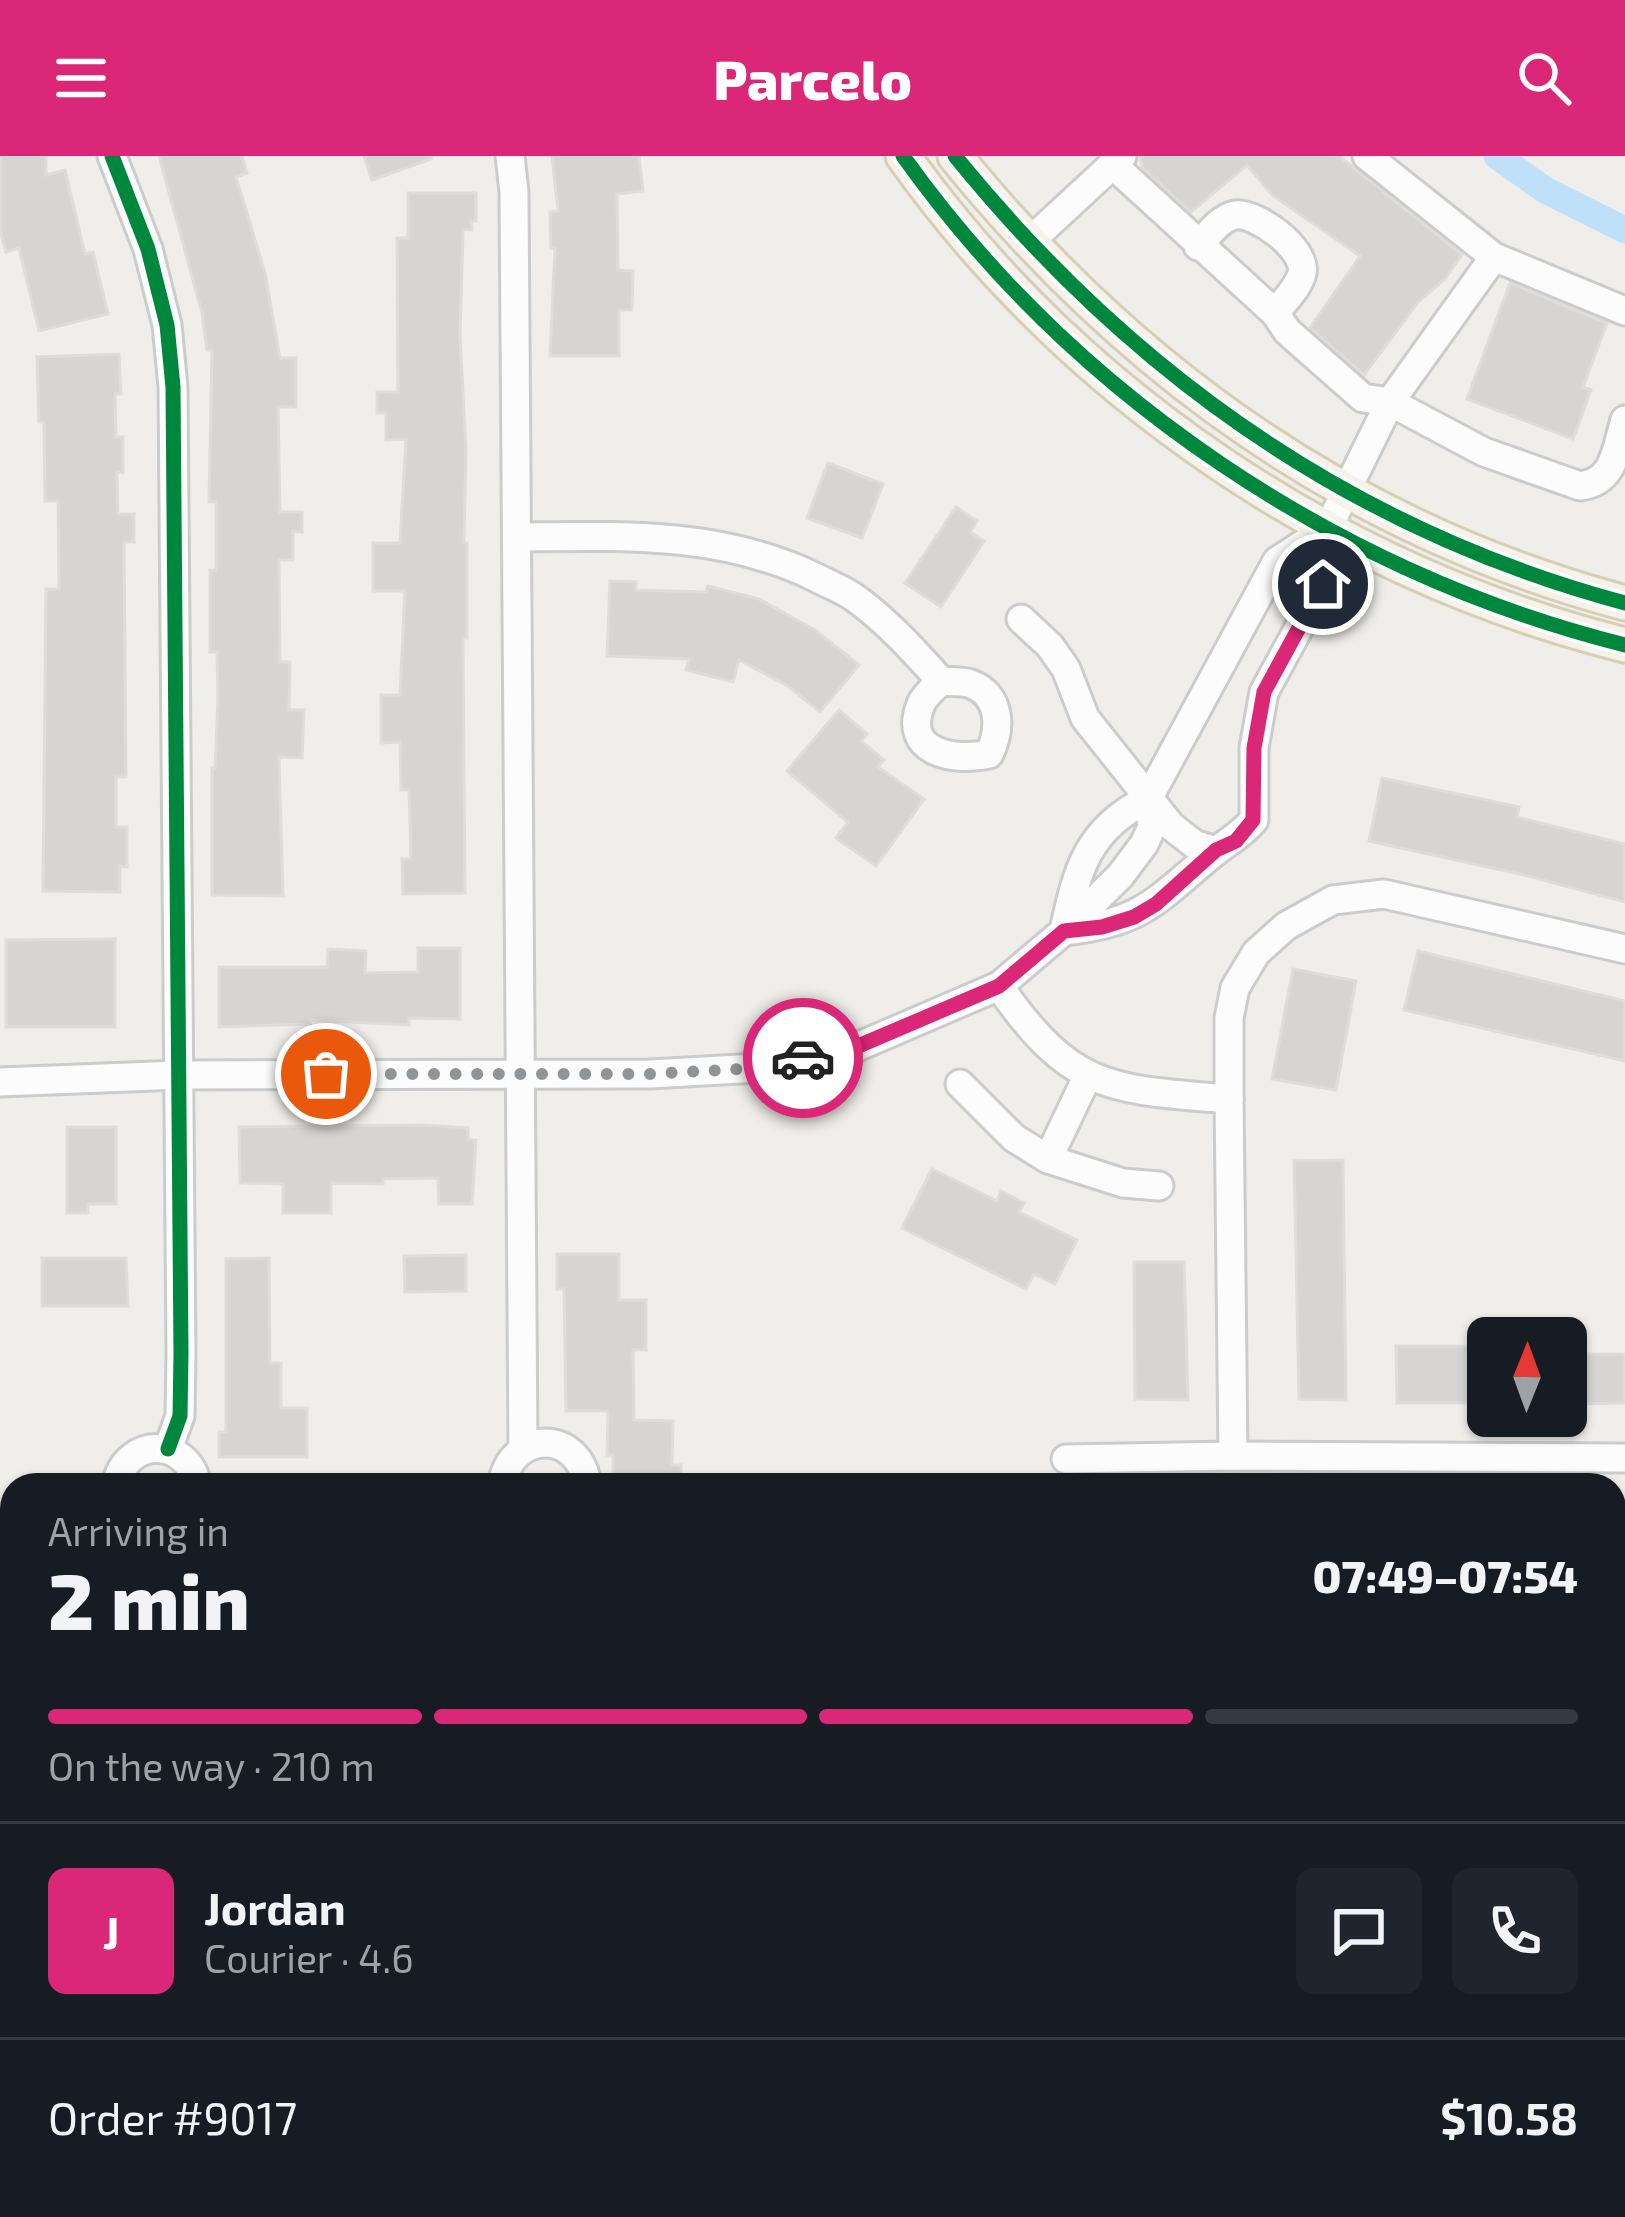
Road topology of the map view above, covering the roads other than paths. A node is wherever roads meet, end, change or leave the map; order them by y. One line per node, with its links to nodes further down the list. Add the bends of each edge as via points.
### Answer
1 (112, 156): 27 (street, via 148,249 173,387)
2 (509, 156): 16 (street)
3 (903, 156): 15 (main road, via 997,271 1099,369 1206,454)
4 (955, 156): 7 (main road)
5 (1367, 156): 9 (street)
6 (1117, 160): 7 (street); 8 (street)
7 (1028, 243): 14 (main road, via 1186,386)
8 (1198, 245): 11 (street); 11 (street, via 1238,214 1295,250 1300,279)
9 (1494, 257): 10 (street); 12 (street)
10 (1625, 311)
11 (1275, 313): 12 (street, via 1364,398)
12 (1390, 402): 13 (street, via 1484,452 1580,486 1609,473); 14 (street)
13 (1625, 420)
14 (1346, 491): 15 (street); 17 (main road, via 1471,550)
15 (1328, 528): 19 (main road, via 1446,585); 21 (street, via 1276,561); 22 (street, via 1323,584 1264,692 1253,820)
16 (518, 537): 20 (street, via 686,538 783,561 854,596); 26 (street)
17 (1625, 602)
18 (1021, 619): 21 (street, via 1050,646 1085,718)
19 (1625, 645)
20 (940, 681)
21 (1148, 799): 22 (street, via 1194,844); 23 (street, via 1095,839 1076,873); 23 (street, via 1152,827 1144,844)
22 (1216, 850): 23 (street, via 1134,917)
23 (1064, 931): 25 (street)
24 (1625, 949): 31 (street, via 1384,894 1334,900 1256,952 1235,988)
25 (999, 986): 26 (street, via 856,1047 758,1068); 28 (street, via 1055,1056)
26 (521, 1074): 27 (street); 34 (street)
27 (180, 1075): 29 (street); 35 (street, via 180,1416)
28 (1088, 1075): 31 (street, via 1147,1093); 32 (street)
29 (0, 1082)
30 (959, 1084): 32 (street)
31 (1229, 1099): 36 (street)
32 (1048, 1159): 33 (street)
33 (1160, 1186)
34 (524, 1448): 41 (street); 42 (street, via 564,1447)
35 (168, 1449): 39 (street, via 131,1456); 40 (street)
36 (1233, 1456): 37 (street); 38 (street)
37 (1625, 1458)
38 (1066, 1459)
39 (120, 1473)
40 (193, 1473)
41 (504, 1473)
42 (584, 1473)

